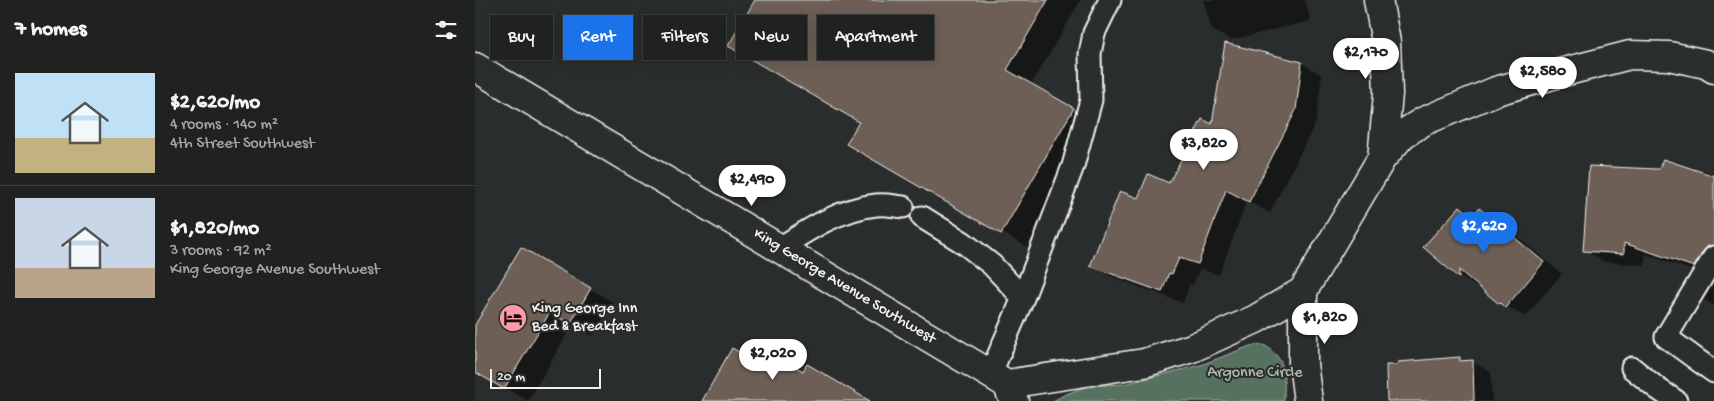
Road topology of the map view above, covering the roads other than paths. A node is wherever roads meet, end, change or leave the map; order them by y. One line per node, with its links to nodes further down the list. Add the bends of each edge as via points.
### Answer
1 (1110, 0): 11 (lane, via 1094,33 1090,54 1091,100 1073,166)
2 (1378, 0): 5 (street, via 1386,42 1388,94)
3 (475, 67): 8 (street, King George Avenue Southwest)
4 (1714, 69): 5 (street, via 1706,64 1669,56 1630,55 1555,74 1496,91 1424,121 1403,134)
5 (1382, 158): 10 (street)
6 (903, 207): 8 (lane, via 877,205 854,209 813,227)
7 (922, 217): 11 (lane, via 992,264)
8 (780, 248): 14 (street, King George Avenue Southwest)
9 (1714, 256): 13 (lane, via 1666,337)
10 (1303, 291): 14 (street, via 1256,319 1192,348 1144,363); 15 (street, via 1303,364)
11 (1023, 298): 14 (lane)
12 (1631, 368): 16 (lane)
13 (1714, 372)
14 (1004, 387)
15 (1308, 401)
16 (1676, 401)

